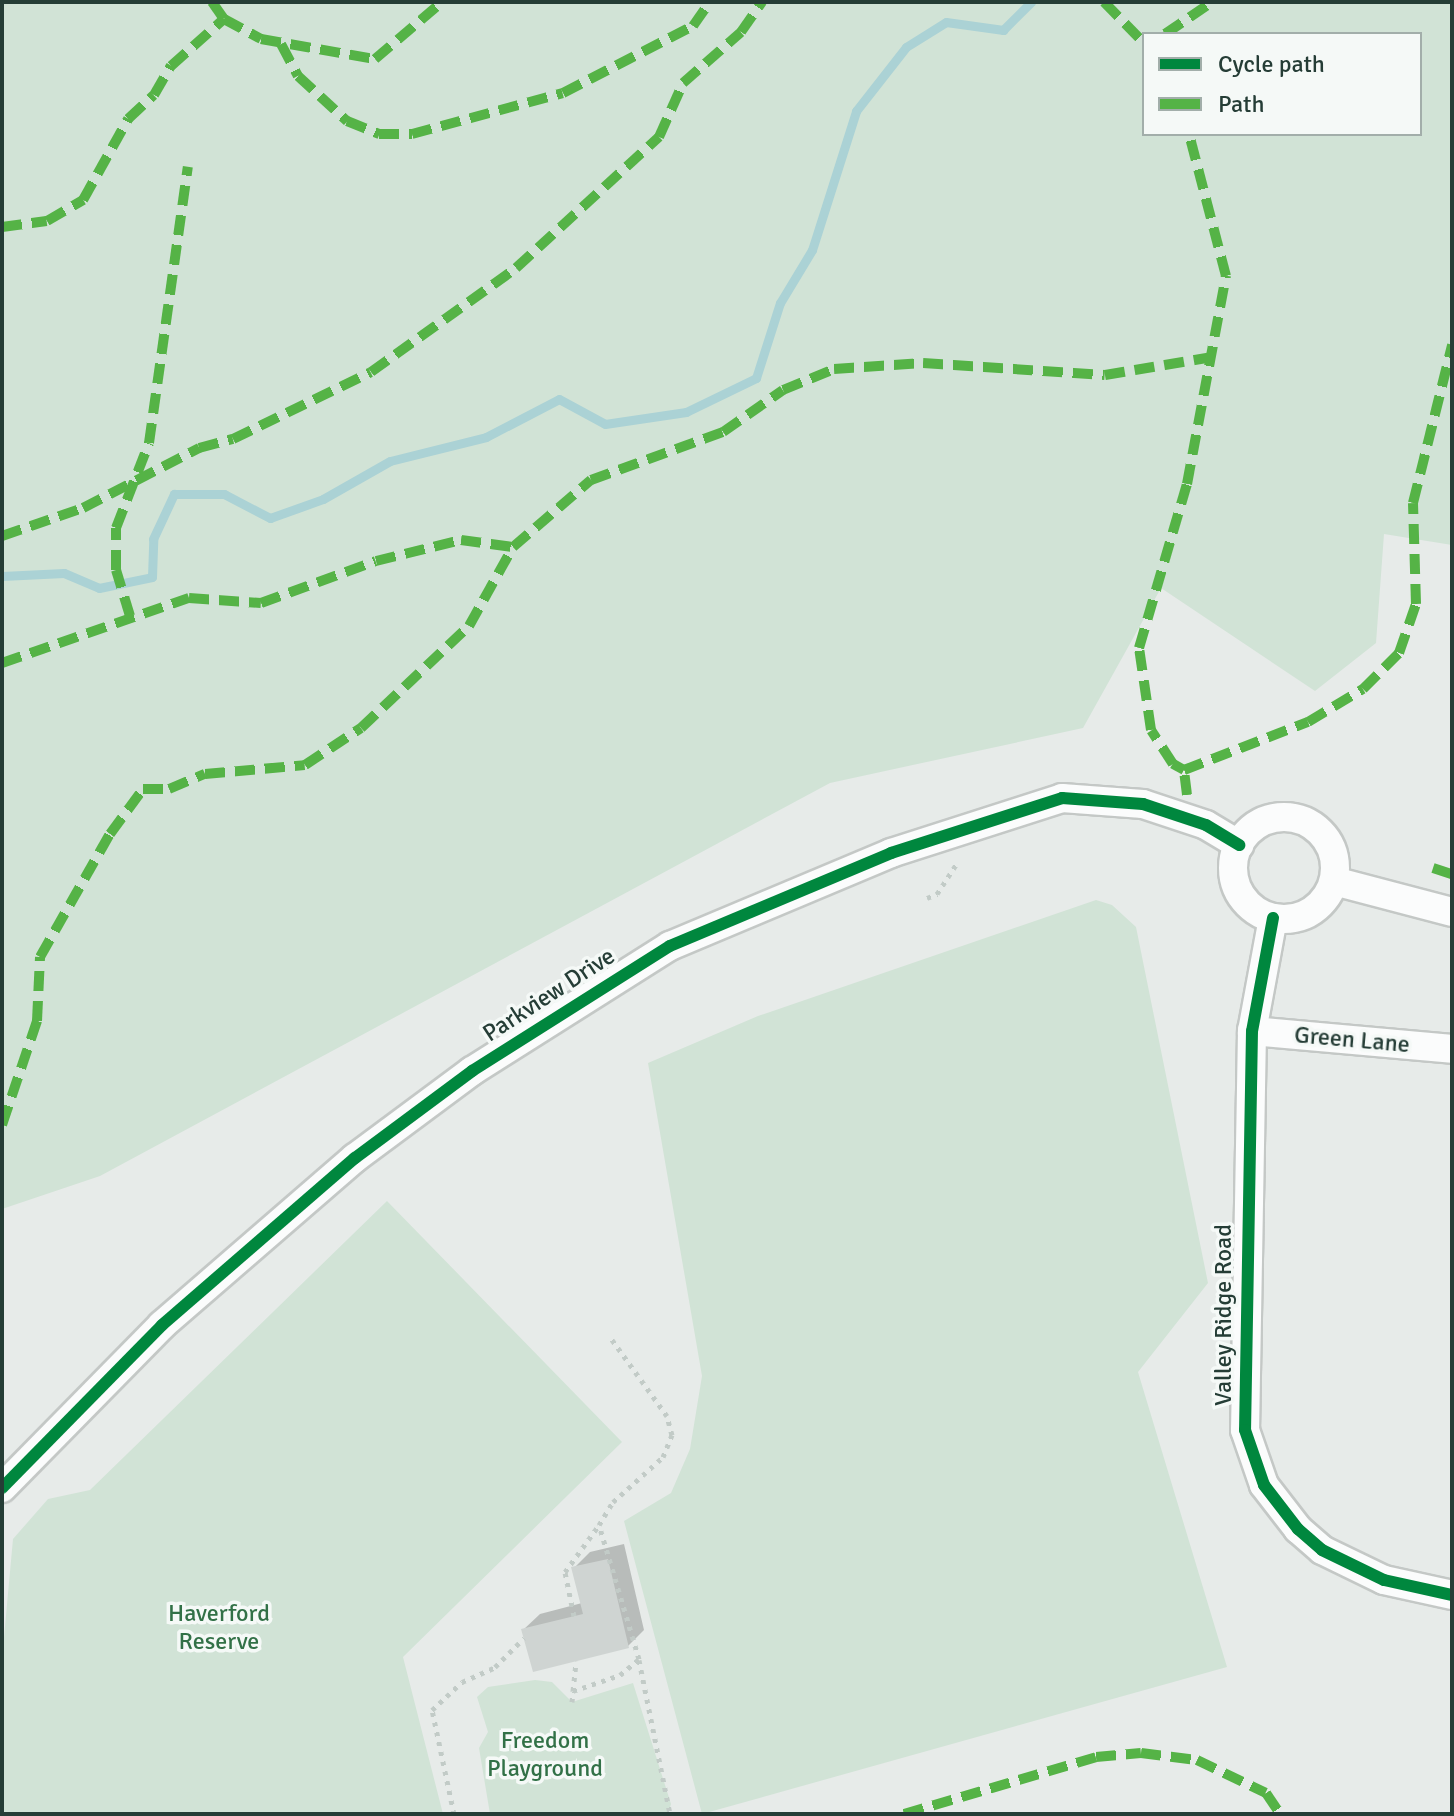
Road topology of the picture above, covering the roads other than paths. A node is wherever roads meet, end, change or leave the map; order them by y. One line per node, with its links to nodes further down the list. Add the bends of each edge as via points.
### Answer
1 (1239, 845): 2 (street, via 1262,822 1298,819 1326,837 1333,853); 4 (street, via 1234,860 1241,895); 7 (street, Parkview Drive, via 1206,825 1143,804 1062,798 891,853 670,946 472,1071 355,1158 162,1325)
2 (1334, 881): 3 (street); 4 (street, via 1319,905 1305,915)
3 (1452, 912)
4 (1273, 918): 5 (street, Valley Ridge Road)
5 (1252, 1031): 6 (street, Green Lane); 8 (street, Valley Ridge Road, via 1245,1430 1254,1458 1278,1506 1322,1550 1384,1580)
6 (1452, 1049)
7 (2, 1488)
8 (1452, 1595)

